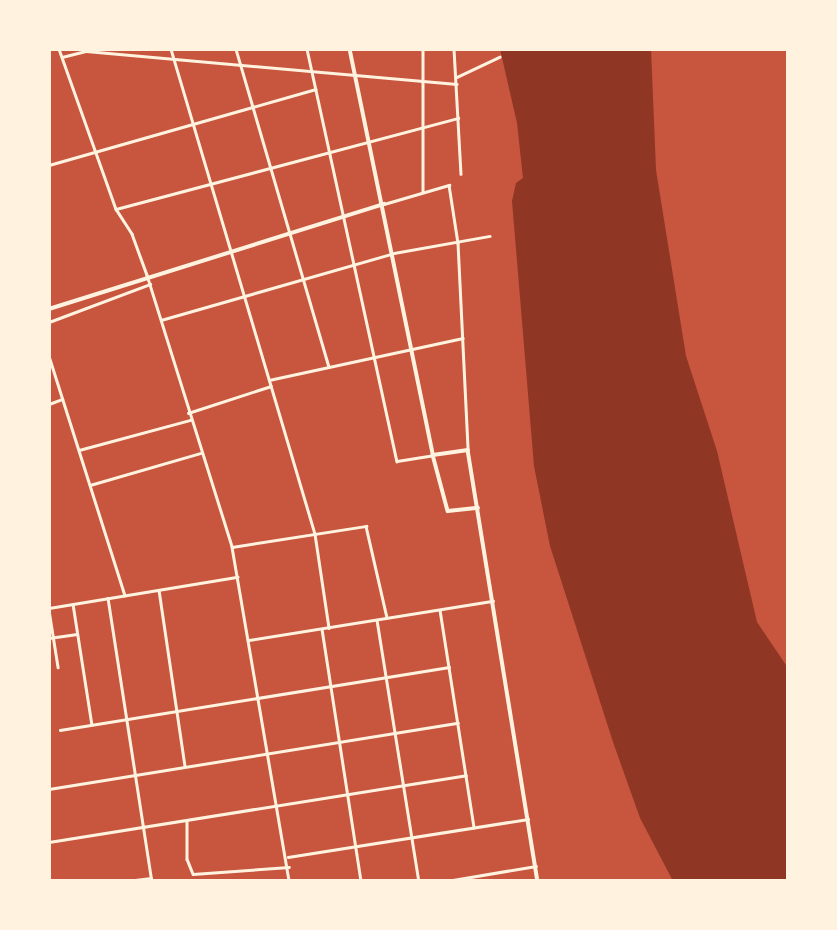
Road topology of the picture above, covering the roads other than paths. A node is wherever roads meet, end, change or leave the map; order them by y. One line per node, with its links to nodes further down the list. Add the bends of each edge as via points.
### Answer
1 (59, 49): 8 (street)
2 (171, 49): 10 (street)
3 (236, 49): 11 (street)
4 (307, 49): 12 (street)
5 (350, 49): 13 (main road)
6 (423, 49): 15 (street)
7 (453, 49): 14 (street)
8 (62, 57): 10 (street, via 86,51); 24 (street)
9 (499, 57): 14 (street)
10 (174, 59): 11 (street); 20 (street)
11 (241, 65): 12 (street); 18 (street)
12 (312, 71): 13 (street); 17 (street)
13 (355, 75): 15 (street); 22 (main road)
14 (457, 77): 16 (street)
15 (422, 80): 16 (street); 21 (street)
16 (457, 84): 19 (street)
17 (316, 89): 18 (street); 23 (street)
18 (253, 106): 20 (street); 26 (street)
19 (457, 118): 21 (street); 27 (street)
20 (193, 124): 24 (street); 28 (street)
21 (421, 127): 22 (street); 29 (street)
22 (369, 140): 23 (street); 30 (main road)
23 (329, 151): 26 (street); 32 (street)
24 (95, 152): 25 (street); 31 (street)
25 (49, 165)
26 (271, 168): 28 (street); 33 (street)
27 (461, 174)
28 (211, 184): 31 (street); 36 (street)
29 (423, 192): 30 (street); 35 (street, via 449,185)
30 (384, 204): 32 (main road); 37 (main road)
31 (116, 209): 39 (street, via 140,251)
32 (343, 216): 33 (main road); 38 (street)
33 (290, 232): 36 (main road); 40 (street)
34 (489, 236): 35 (street)
35 (458, 243): 37 (street); 46 (street)
36 (231, 250): 39 (main road); 42 (street)
37 (394, 253): 38 (street); 47 (main road)
38 (354, 265): 40 (street); 49 (street)
39 (147, 275): 41 (street); 43 (main road)
40 (303, 279): 42 (street); 50 (street)
41 (150, 284): 44 (street); 45 (street)
42 (244, 296): 44 (street); 51 (street)
43 (49, 309)
44 (160, 320): 55 (street)
45 (49, 322)
46 (463, 338): 47 (street); 58 (street)
47 (412, 349): 49 (street); 60 (main road)
48 (49, 356): 53 (street)
49 (374, 358): 50 (street); 60 (street, via 397,461)
50 (329, 367): 51 (street)
51 (269, 380): 52 (street)
52 (271, 386): 55 (street); 63 (street)
53 (63, 399): 54 (street); 57 (street)
54 (49, 404)
55 (188, 413): 56 (street)
56 (190, 421): 57 (street); 59 (street)
57 (79, 450): 61 (street)
58 (468, 450): 60 (main road); 62 (main road)
59 (201, 453): 61 (street); 64 (street)
60 (433, 455): 62 (main road, via 448,511)
61 (90, 485): 67 (street)
62 (478, 508): 69 (main road)
63 (315, 534): 64 (street); 73 (street, via 366,526); 75 (street)
64 (232, 547): 65 (street)
65 (237, 577): 66 (street); 79 (street)
66 (159, 590): 67 (street); 85 (street)
67 (125, 595): 68 (street)
68 (108, 598): 70 (street); 86 (street)
69 (493, 601): 72 (street); 100 (main road)
70 (73, 604): 71 (street); 77 (street)
71 (49, 608): 78 (street)
72 (440, 610): 73 (street); 81 (street)
73 (387, 618): 74 (street)
74 (377, 620): 75 (street); 82 (street)
75 (329, 628): 76 (street)
76 (322, 629): 79 (street); 83 (street)
77 (78, 634): 78 (street); 88 (street)
78 (51, 638): 80 (street)
79 (248, 640): 84 (street)
80 (58, 667)
81 (449, 667): 82 (street); 87 (street)
82 (386, 677): 83 (street); 90 (street)
83 (331, 686): 84 (street); 91 (street)
84 (259, 698): 85 (street); 92 (street)
85 (177, 711): 86 (street); 93 (street)
86 (127, 719): 88 (street); 94 (street)
87 (458, 723): 90 (street); 95 (street)
88 (92, 724): 89 (street)
89 (60, 730)
90 (395, 733): 91 (street); 96 (street)
91 (340, 742): 92 (street); 98 (street)
92 (270, 754): 93 (street); 99 (street)
93 (186, 767): 94 (street)
94 (135, 775): 97 (street); 102 (street)
95 (466, 775): 96 (street); 103 (street)
96 (404, 785): 98 (street); 104 (street)
97 (49, 789)
98 (348, 794): 99 (street); 106 (street)
99 (279, 805): 101 (street); 107 (street)
100 (528, 819): 103 (street); 108 (main road)
101 (187, 820): 102 (street); 109 (street, via 187,859 193,874)
102 (143, 827): 105 (street); 111 (street)
103 (474, 827): 104 (street)
104 (412, 837): 106 (street); 115 (street)
105 (49, 842)
106 (356, 846): 107 (street); 114 (street)
107 (288, 857): 109 (street)
108 (536, 866): 110 (street); 118 (main road)
109 (289, 867): 113 (street)
110 (481, 875): 116 (street); 117 (street)
111 (152, 879): 112 (street)
112 (127, 881)
113 (289, 881)
114 (361, 881)
115 (419, 881)
116 (447, 881)
117 (482, 881)
118 (538, 881)

